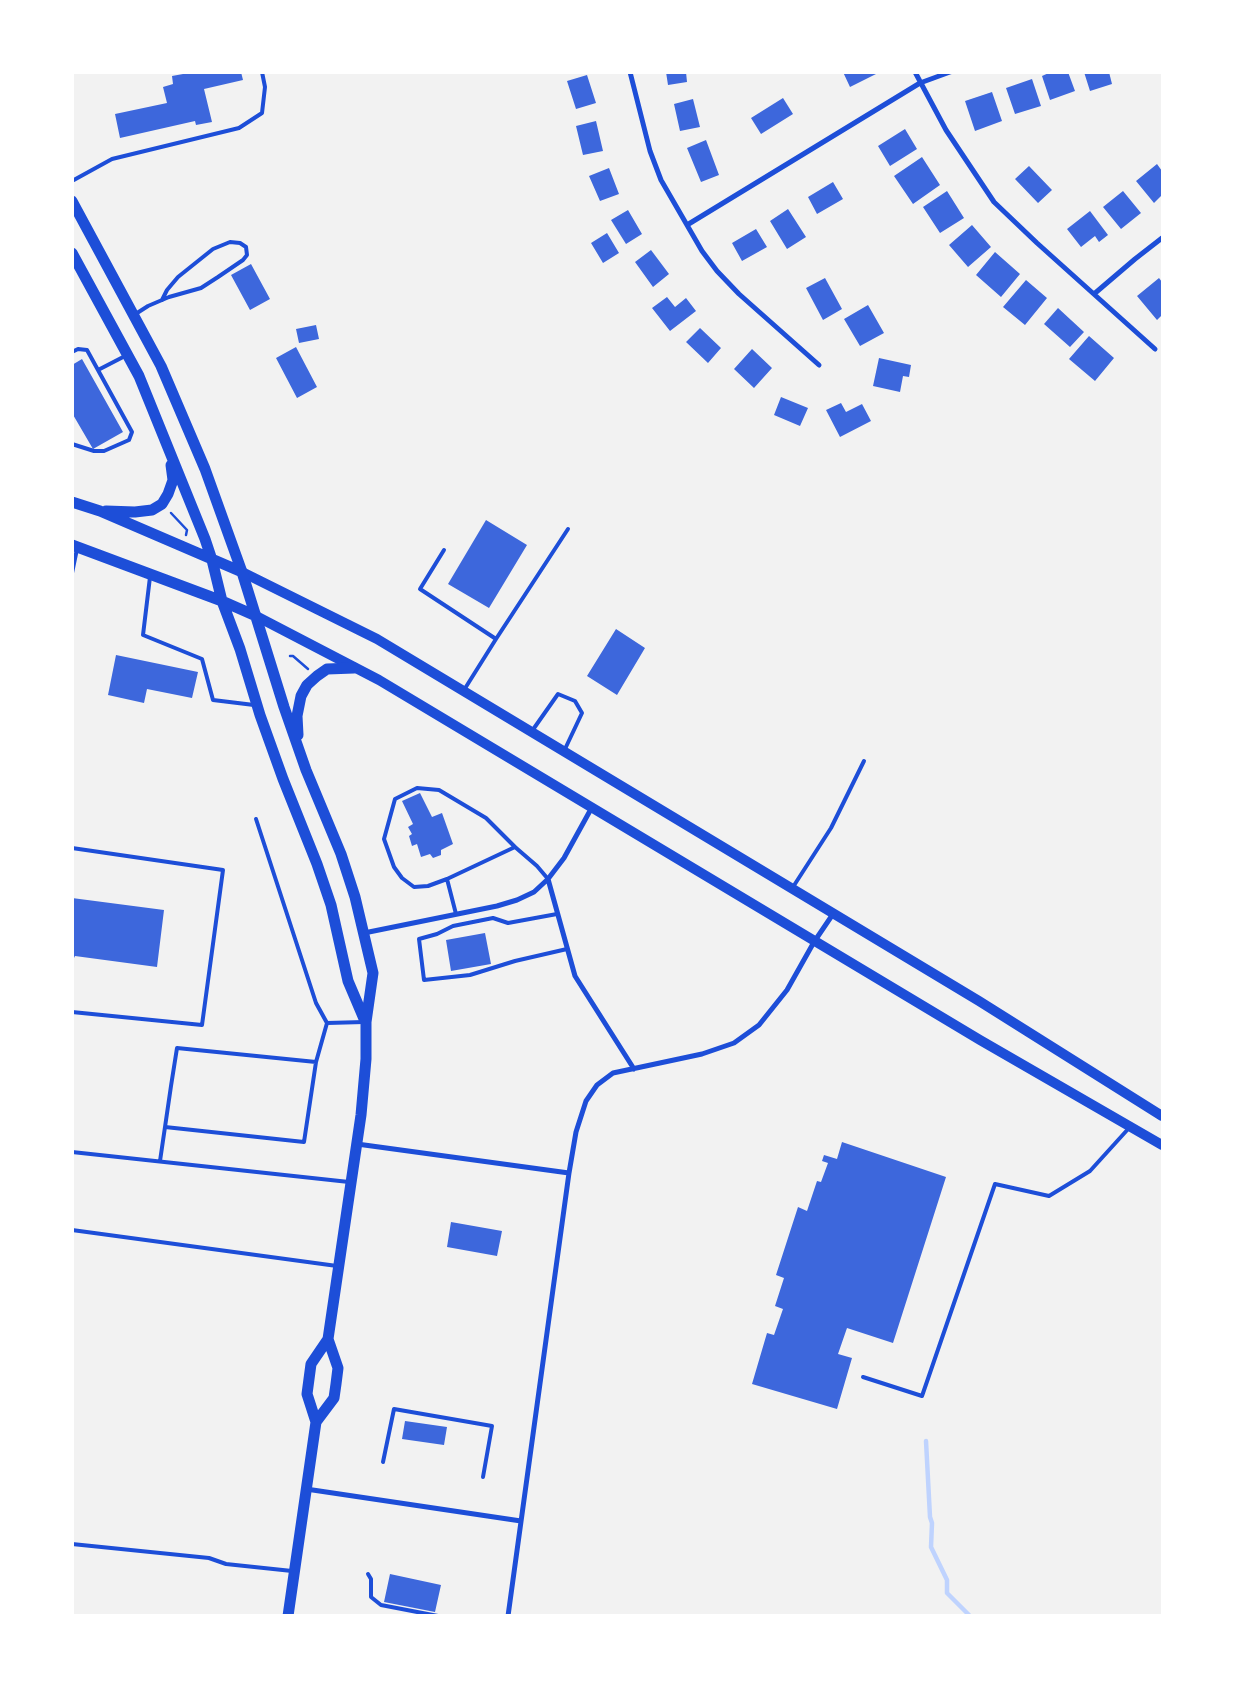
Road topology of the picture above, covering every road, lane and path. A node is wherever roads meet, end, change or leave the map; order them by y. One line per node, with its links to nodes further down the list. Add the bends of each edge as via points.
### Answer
1 (262, 72): 6 (lane, via 265,87 262,113 239,128 112,159)
2 (630, 72): 8 (street, via 650,151 661,180)
3 (915, 72): 5 (street)
4 (950, 72): 5 (street)
5 (920, 83): 8 (street); 11 (street, via 946,130 994,202)
6 (72, 181)
7 (72, 201): 13 (main road)
8 (687, 225): 17 (street, via 717,271)
9 (1162, 238): 11 (street)
10 (72, 253): 16 (main road)
11 (1094, 294): 14 (street)
12 (162, 300): 12 (lane, via 201,288 243,260 247,255 246,247 230,242 213,250 178,277); 13 (lane)
13 (134, 315): 29 (main road, via 165,374 205,469)
14 (1155, 349)
15 (72, 352): 18 (lane, via 87,350)
16 (128, 355): 18 (lane); 20 (main road, via 140,376)
17 (819, 365)
18 (98, 370): 19 (lane, via 132,432 129,440 104,452)
19 (72, 444)
20 (170, 451): 23 (main road, via 173,480 162,504 144,511); 28 (main road)
21 (72, 502): 23 (main road)
22 (166, 508): 25 (path, via 187,530)
23 (100, 511): 28 (main road)
24 (568, 530): 34 (lane)
25 (186, 535)
26 (75, 546): 30 (lane); 31 (main road)
27 (444, 550): 34 (lane, via 420,589)
28 (212, 560): 29 (main road); 32 (main road)
29 (242, 572): 33 (main road); 38 (main road, via 377,640)
30 (72, 573)
31 (150, 574): 32 (main road); 39 (lane, via 143,635 202,659 213,700)
32 (222, 601): 33 (main road); 39 (main road)
33 (256, 616): 36 (main road); 41 (main road)
34 (496, 639): 38 (lane)
35 (294, 651): 37 (path, via 291,656)
36 (354, 668): 41 (main road, via 328,669 307,685 297,716); 44 (main road)
37 (311, 672)
38 (463, 692): 40 (main road)
39 (257, 706): 58 (main road, via 323,880 348,981)
40 (531, 733): 42 (main road); 42 (lane, via 558,694 575,701 582,713)
41 (298, 747): 54 (main road, via 341,854)
42 (563, 752): 50 (main road)
43 (864, 762): 50 (lane, via 831,828)
44 (591, 809): 49 (street); 55 (main road)
45 (256, 819): 59 (lane, via 316,1003)
46 (515, 847): 48 (lane); 48 (lane, via 486,818 438,790 417,788 394,799 384,839 394,867 414,887); 49 (lane)
47 (72, 848): 57 (lane, via 223,870 202,1025)
48 (447, 879): 51 (lane)
49 (548, 880): 51 (street, via 517,900); 52 (street)
50 (792, 889): 53 (main road)
51 (456, 914): 54 (street)
52 (557, 914): 56 (street); 56 (lane, via 508,923 494,918 453,926 420,939 424,980 470,975)
53 (833, 914): 55 (street); 62 (main road)
54 (364, 933): 58 (main road, via 373,973)
55 (814, 942): 61 (street, via 787,990 759,1025 734,1043 702,1054); 63 (main road)
56 (566, 949): 61 (street, via 575,976)
57 (72, 1012)
58 (366, 1022): 59 (lane); 65 (main road, via 364,1088)
59 (326, 1024): 60 (lane)
60 (316, 1062): 64 (lane, via 177,1048); 64 (lane, via 304,1142)
61 (634, 1069): 69 (street, via 613,1074 597,1085 586,1101 576,1132)
62 (1162, 1116)
63 (1131, 1126): 66 (main road); 74 (lane, via 1090,1171 1049,1196 995,1184 922,1396)
64 (165, 1127): 68 (lane)
65 (357, 1144): 69 (street); 70 (main road)
66 (1162, 1145)
67 (72, 1152): 68 (lane)
68 (160, 1162): 70 (lane)
69 (569, 1173): 79 (street)
70 (351, 1183): 72 (main road)
71 (72, 1230): 72 (lane)
72 (339, 1266): 73 (main road)
73 (328, 1339): 75 (main road, via 311,1364 307,1394); 75 (main road, via 338,1368 334,1398)
74 (863, 1377)
75 (316, 1422): 78 (main road)
76 (383, 1462): 77 (lane, via 394,1410 492,1426)
77 (483, 1477)
78 (306, 1489): 79 (street); 81 (main road)
79 (521, 1520): 85 (street)
80 (72, 1544): 81 (lane, via 208,1558 226,1564)
81 (294, 1571): 83 (main road)
82 (368, 1574): 84 (lane, via 372,1579 371,1597 381,1605)
83 (288, 1616)
84 (438, 1616)
85 (508, 1616)

